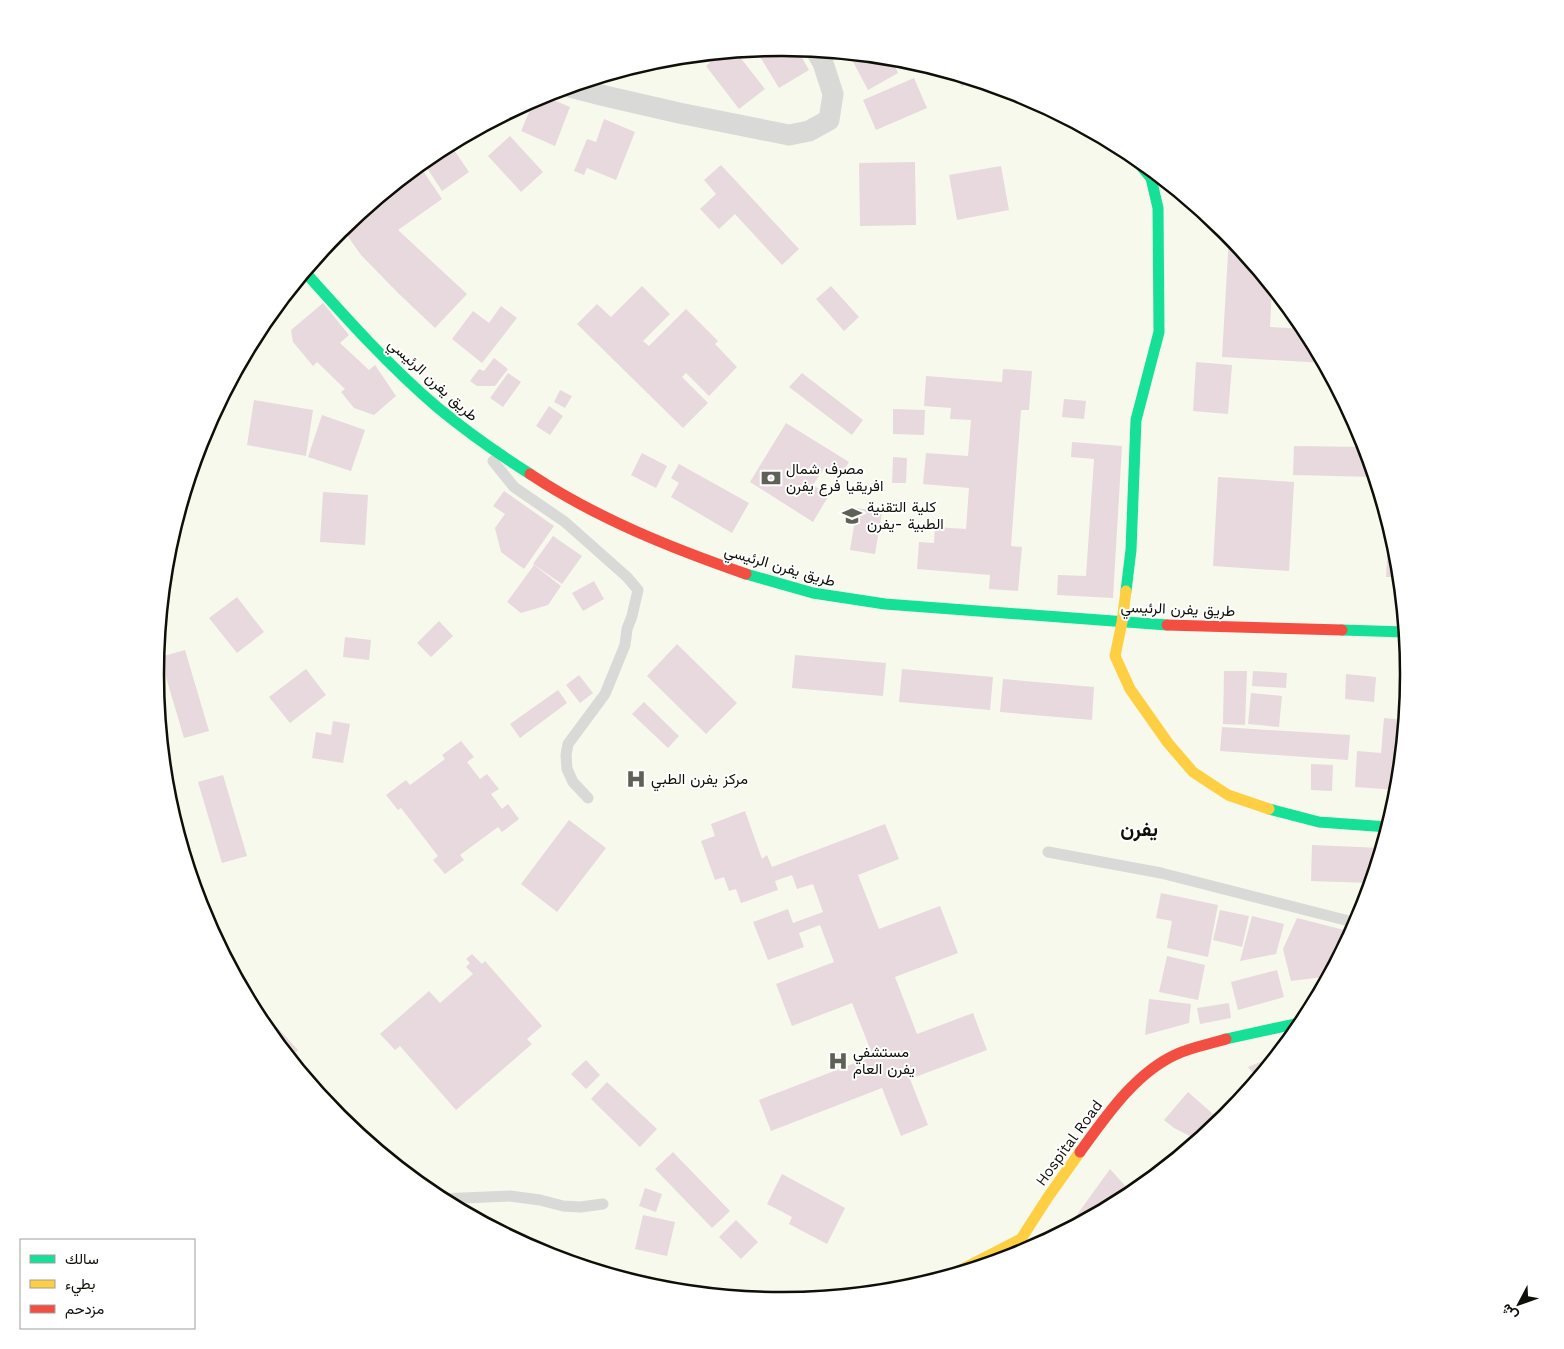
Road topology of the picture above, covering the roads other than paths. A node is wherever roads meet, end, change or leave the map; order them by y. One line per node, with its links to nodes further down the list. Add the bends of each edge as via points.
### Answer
1 (820, 58): 2 (street, via 833,94 829,120 809,131 789,135)
2 (581, 90)
3 (1151, 179): 6 (street, via 1158,208 1158,332 1136,420 1131,550)
4 (309, 277): 5 (street, طريق يفرن الرئيسي, via 366,341 436,406)
5 (480, 441): 6 (street, طريق يفرن الرئيسي, via 578,502 627,527 745,574 812,593 879,604); 8 (lane, via 514,487 572,528 638,590 625,645 609,686 568,744 567,769 573,782)
6 (1122, 622): 7 (street, طريق يفرن الرئيسي); 9 (street, via 1115,656 1130,689 1193,772 1228,795 1274,811 1319,822)
7 (1399, 632)
8 (588, 798)
9 (1381, 826)
10 (1048, 852): 11 (lane, via 1161,873)
11 (1349, 920)
12 (1291, 1025): 15 (street, Hospital Road, via 1237,1036 1177,1054 1146,1073 1100,1124 1048,1197)
13 (454, 1198): 14 (lane, via 510,1196 563,1206)
14 (603, 1204)
15 (1020, 1246)

